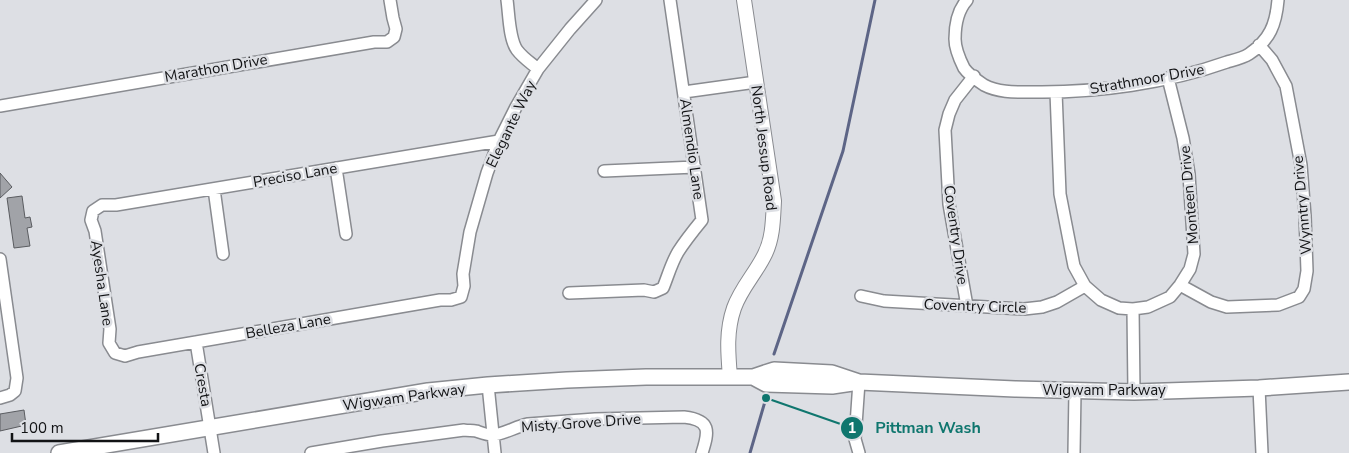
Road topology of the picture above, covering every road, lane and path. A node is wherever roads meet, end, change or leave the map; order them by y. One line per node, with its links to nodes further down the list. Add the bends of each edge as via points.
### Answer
1 (390, 0): 15 (street, Marathon Drive, via 396,29 394,37 387,42)
2 (507, 0): 9 (street, via 516,49)
3 (596, 0): 9 (street, Elegante Way)
4 (670, 0): 13 (street, Almendio Lane)
5 (744, 0): 12 (street, North Jessup Road)
6 (967, 0): 10 (street, via 955,26 955,43 965,69)
7 (1278, 0): 8 (street, via 1277,17 1268,37)
8 (1259, 45): 11 (street, Strathmoor Drive, via 1248,55 1206,70); 25 (street, Wynntry Drive, via 1272,60 1286,86 1305,216 1307,271 1304,290 1299,297 1278,305 1227,307)
9 (538, 69): 16 (street, Elegante Way)
10 (974, 76): 14 (street, Strathmoor Drive, via 985,85 1006,92); 30 (street, Coventry Drive, via 955,100 946,130 949,204)
11 (1168, 78): 14 (street, Strathmoor Drive, via 1113,88); 25 (street, Monteen Drive, via 1189,174 1194,254)
12 (756, 82): 13 (street); 34 (street, North Jessup Road, via 774,201 773,221 765,254 735,306 730,324)
13 (684, 92): 17 (street, Almendio Lane)
14 (1056, 92): 26 (street, via 1060,194 1074,266)
15 (0, 106)
16 (499, 141): 18 (street, Preciso Lane); 29 (street, Elegante Way, via 470,232)
17 (695, 167): 19 (street); 27 (street, Almendio Lane, via 702,220 678,253 663,288 654,292)
18 (336, 168): 20 (street, Preciso Lane); 22 (street)
19 (604, 170)
20 (214, 189): 21 (street, Preciso Lane, via 116,205 102,204); 23 (street)
21 (93, 211): 33 (street, Ayesha Lane, via 110,329 109,344)
22 (346, 234)
23 (224, 254)
24 (0, 259): 41 (street, via 17,378 15,392)
25 (1180, 285): 31 (street, Monteen Drive, via 1170,297 1148,307)
26 (1084, 286): 30 (street, Coventry Circle, via 1042,307); 31 (street, via 1101,300 1120,308)
27 (569, 293)
28 (861, 296): 30 (street, Coventry Circle, via 884,301)
29 (461, 297): 32 (street, Belleza Lane)
30 (967, 306)
31 (1133, 309): 40 (street)
32 (196, 342): 33 (street, Belleza Lane, via 126,356); 42 (street, Cresta)
33 (115, 353)
34 (730, 377): 35 (main road, Wigwam Parkway, via 753,377 774,370 804,371 832,373); 37 (main road, Wigwam Parkway, via 646,377)
35 (859, 382): 39 (main road, Wigwam Parkway); 49 (street, via 855,439)
36 (1349, 382): 38 (main road, Wigwam Parkway)
37 (488, 385): 42 (main road, Wigwam Parkway); 43 (street)
38 (1259, 388): 40 (main road, Wigwam Parkway); 51 (street)
39 (1075, 392): 40 (main road, Wigwam Parkway); 50 (street)
40 (1134, 392)
41 (0, 398)
42 (210, 428): 44 (main road, Wigwam Parkway); 45 (street, Cresta)
43 (494, 435): 46 (street, via 464,430); 47 (street); 48 (street, Misty Grove Drive, via 528,424 696,418 704,423 706,430)
44 (59, 453)
45 (214, 453)
46 (311, 453)
47 (495, 453)
48 (702, 453)
49 (858, 453)
50 (1074, 453)
51 (1262, 453)

